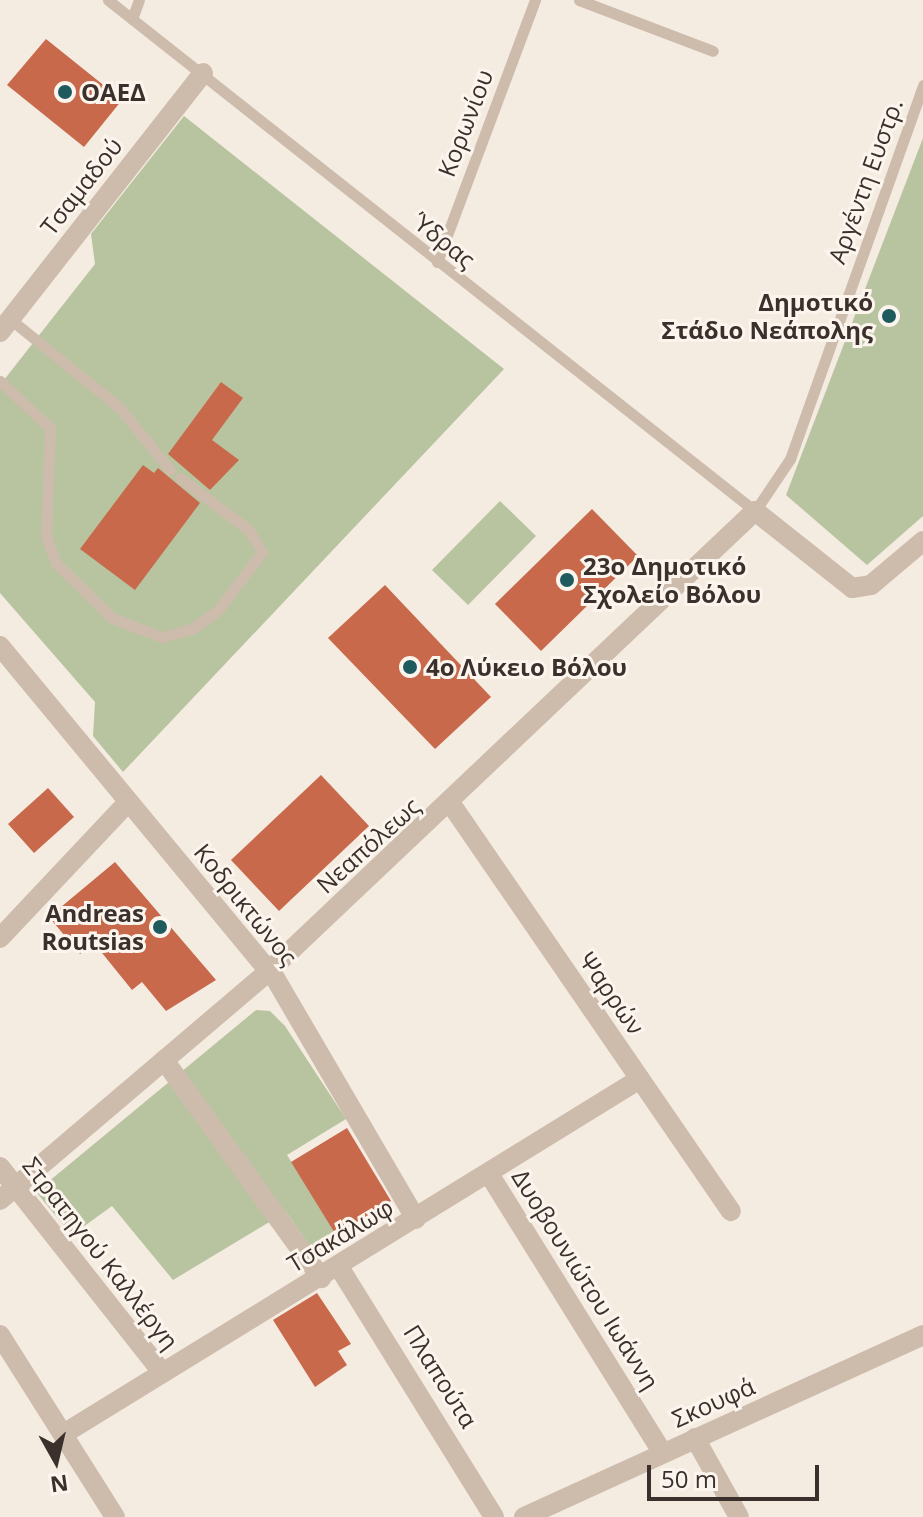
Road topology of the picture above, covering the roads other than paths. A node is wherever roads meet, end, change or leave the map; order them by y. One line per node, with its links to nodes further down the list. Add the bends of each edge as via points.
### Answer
1 (108, 0): 5 (lane, Ύδρας)
2 (139, 0): 5 (lane)
3 (535, 0): 9 (lane, Κορωνίου)
4 (579, 0): 6 (lane)
5 (132, 19): 7 (lane, Ύδρας)
6 (713, 51)
7 (203, 73): 9 (lane, Ύδρας); 10 (street, Τσαμαδού)
8 (923, 85): 12 (lane, Αργέντη Ευστρ., via 790,459)
9 (437, 262): 12 (lane, Ύδρας)
10 (5, 326): 11 (lane, via 119,407 175,474 255,536 262,552 218,610 192,629 162,637 112,618 56,563 46,536 50,428)
11 (0, 381)
12 (755, 511): 13 (street, via 852,588 871,585); 16 (street, Νεαπόλεως)
13 (923, 541)
14 (1, 649): 15 (street, Κοδρικτώνος)
15 (128, 802): 17 (street); 18 (street, Κοδρικτώνος)
16 (451, 804): 18 (street, Νεαπόλεως); 20 (street, Ψαρρών)
17 (0, 938)
18 (269, 971): 19 (street, Νεαπόλεως); 25 (street, Κοδρικτώνος)
19 (164, 1060): 23 (street, Νεαπόλεως); 27 (street)
20 (640, 1079): 22 (street, Τσακάλωφ); 24 (street, Ψαρρών)
21 (0, 1167): 23 (street, Στρατηγού Καλλέργη)
22 (489, 1174): 25 (street, Τσακάλωφ); 33 (street, Δυοβουνιώτου Ιωάννη)
23 (8, 1193): 30 (street, Στρατηγού Καλλέργη)
24 (731, 1211)
25 (416, 1219): 26 (street, Τσακάλωφ)
26 (339, 1267): 27 (street, Τσακάλωφ); 35 (street, Πλαπούτα)
27 (321, 1278): 30 (street, Τσακάλωφ)
28 (0, 1335): 31 (street)
29 (923, 1335): 32 (street, Σκουφά)
30 (161, 1371): 31 (street, Τσακάλωφ)
31 (65, 1433): 34 (street)
32 (695, 1438): 33 (street, Σκουφά); 37 (street)
33 (663, 1453): 36 (street, Σκουφά)
34 (115, 1517)
35 (494, 1517)
36 (524, 1517)
37 (739, 1517)

